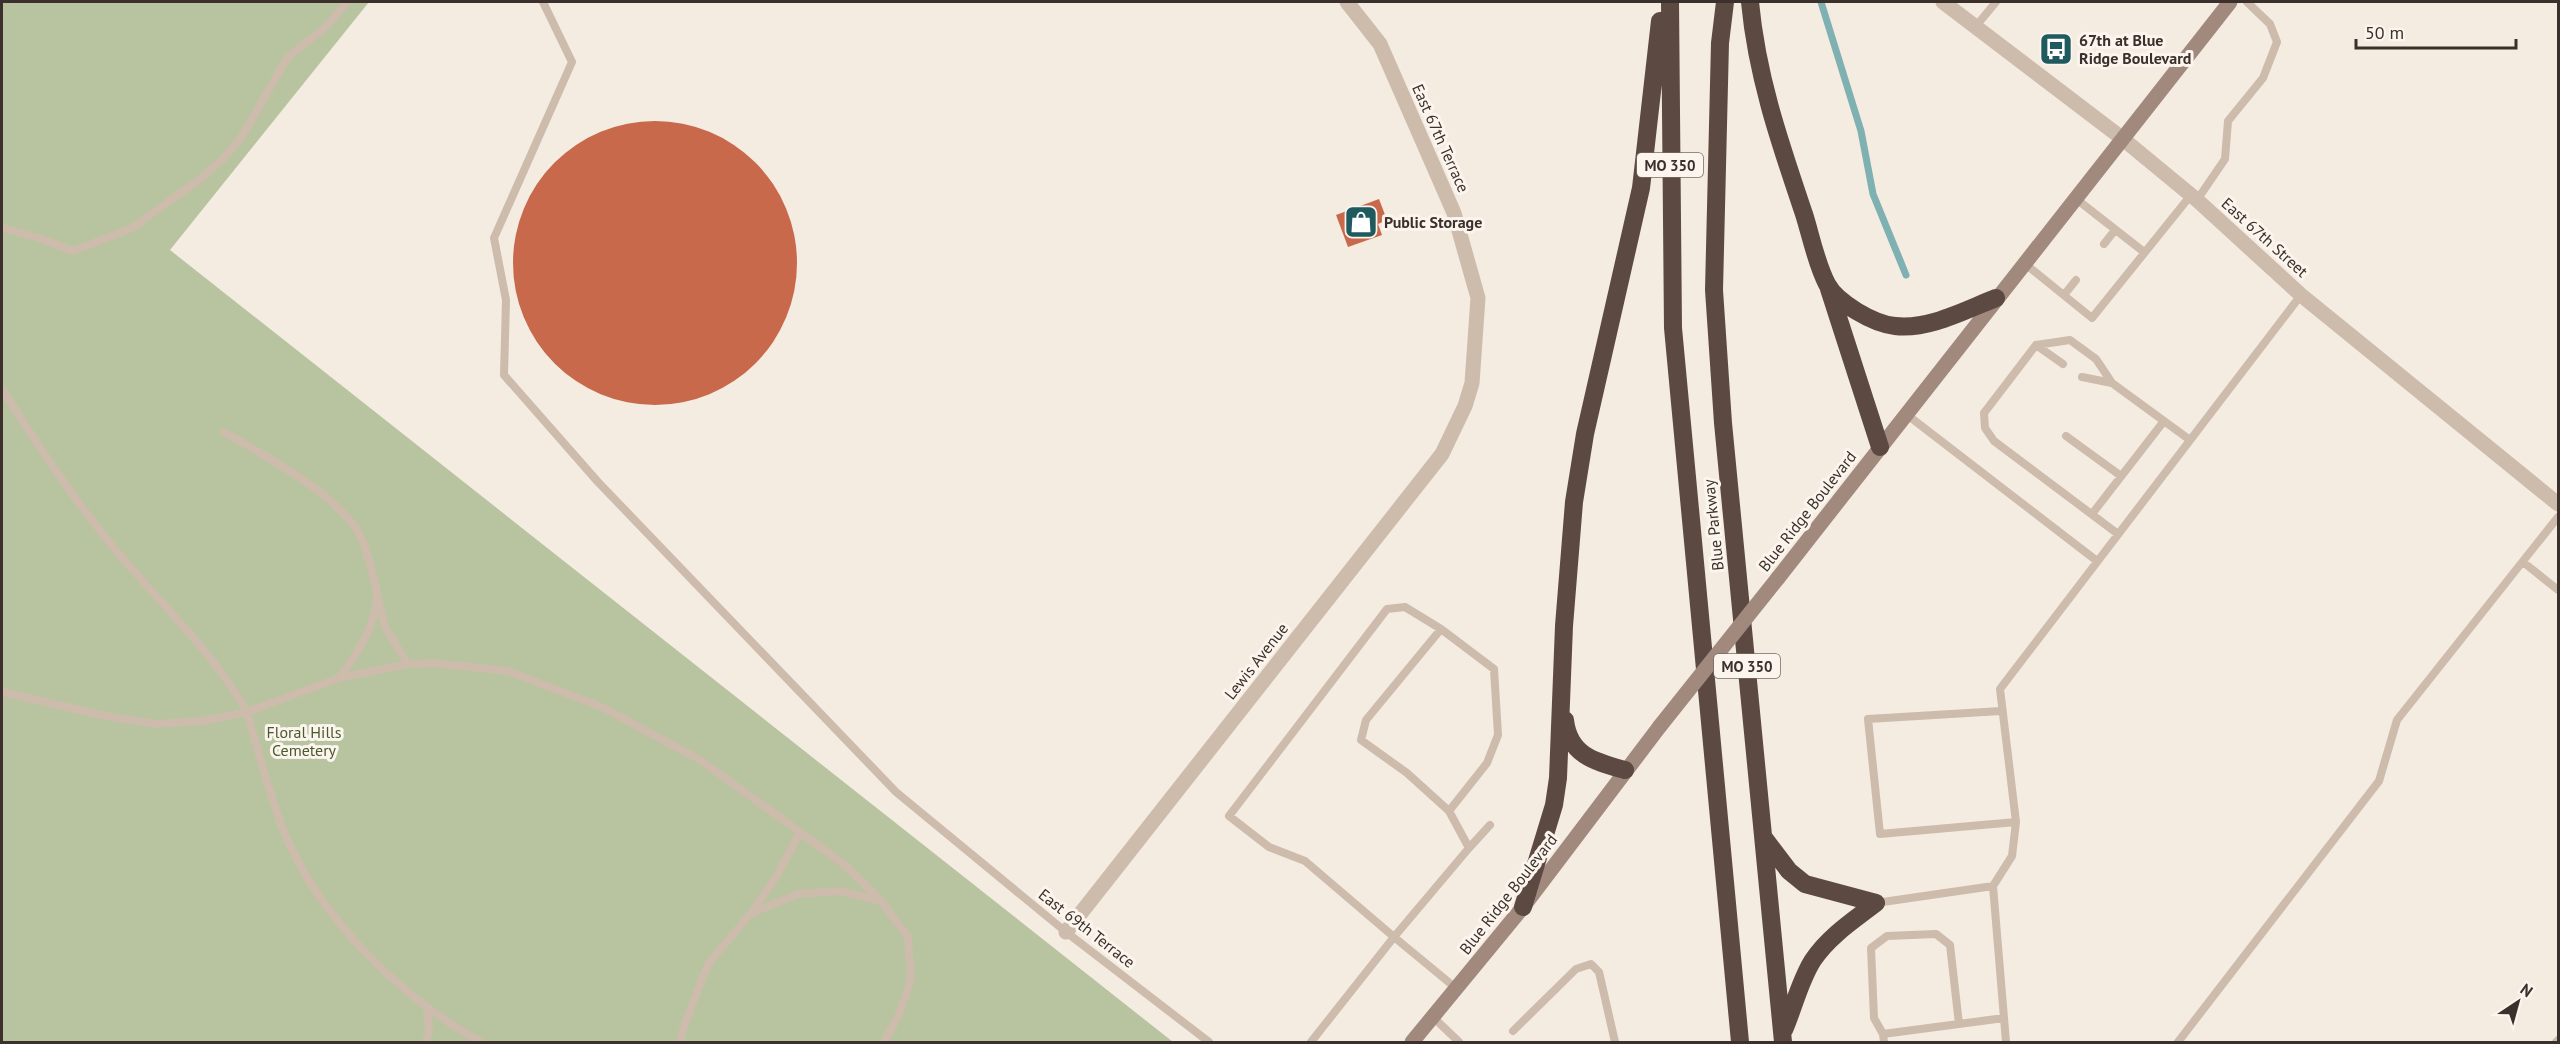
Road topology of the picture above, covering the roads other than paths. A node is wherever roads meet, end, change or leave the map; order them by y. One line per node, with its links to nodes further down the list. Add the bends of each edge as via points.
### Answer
1 (347, 2): 16 (lane, via 327,26 287,58 241,138 224,158 132,228 74,251)
2 (543, 2): 66 (lane, East 69th Terrace, via 572,62 494,238 506,300 504,375 598,482 896,792)
3 (1347, 2): 31 (street, East 67th Terrace, via 1380,44 1459,222 1478,298 1472,383)
4 (1662, 2): 51 (highway, via 1641,188 1585,434 1574,502)
5 (1670, 2): 85 (highway, Blue Parkway / MO 350, via 1672,328)
6 (1725, 2): 59 (highway, Blue Parkway / MO 350, via 1719,54 1714,290)
7 (1750, 2): 22 (highway, via 1767,105)
8 (1943, 2): 12 (street, East 67th Street)
9 (1996, 2): 12 (lane)
10 (2230, 2): 13 (main road, Blue Ridge Boulevard)
11 (2247, 2): 14 (lane, via 2270,24 2277,42 2263,78 2228,121 2225,159)
12 (1976, 26): 13 (street, East 67th Street)
13 (2123, 139): 14 (street, East 67th Street); 15 (main road, Blue Ridge Boulevard)
14 (2194, 197): 19 (lane); 24 (street, East 67th Street)
15 (2075, 198): 17 (lane); 20 (main road, Blue Ridge Boulevard)
16 (2, 228)
17 (2115, 230): 18 (lane); 19 (lane)
18 (2104, 244)
19 (2144, 252): 23 (lane, via 2092,318)
20 (2024, 263): 23 (lane); 25 (main road, Blue Ridge Boulevard)
21 (2076, 280): 23 (lane)
22 (1827, 285): 25 (highway, via 1853,310 1894,326 1915,326 1942,319); 37 (highway)
23 (2064, 295)
24 (2301, 295): 36 (lane); 39 (street, East 67th Street)
25 (1996, 298): 32 (main road, Blue Ridge Boulevard)
26 (2036, 345): 27 (lane); 29 (lane, via 2070,340 2096,359); 40 (lane, via 1984,413 1986,428 1994,441)
27 (2063, 364)
28 (2082, 377): 29 (lane)
29 (2112, 383): 33 (lane)
30 (2, 389): 53 (lane, via 59,477 115,549 219,666)
31 (1465, 406): 66 (street, Lewis Avenue, via 1442,454)
32 (1906, 414): 37 (main road, Blue Ridge Boulevard); 43 (lane)
33 (2164, 421): 36 (lane); 38 (lane)
34 (224, 432): 46 (lane, via 294,473 338,509 359,534)
35 (2066, 436): 38 (lane)
36 (2190, 440): 42 (lane)
37 (1880, 447): 54 (main road, Blue Ridge Boulevard, bridge)
38 (2121, 476): 40 (lane)
39 (2559, 504)
40 (2092, 514): 42 (lane)
41 (2559, 517): 44 (lane)
42 (2118, 534): 43 (lane)
43 (2097, 561): 52 (lane, via 2000,688)
44 (2523, 562): 45 (lane); 87 (lane, via 2397,720 2379,781)
45 (2559, 590)
46 (377, 596): 48 (lane, via 385,627); 49 (lane, via 369,629)
47 (1441, 629): 55 (lane, via 1494,669 1498,735 1487,763); 55 (lane, via 1366,720 1361,740 1407,773); 67 (lane, via 1405,607 1387,609 1229,816 1269,846 1305,861)
48 (408, 664): 49 (lane); 58 (lane, via 508,671 604,708 700,760)
49 (339, 678): 53 (lane)
50 (2, 692): 53 (lane, via 157,724)
51 (1563, 697): 54 (highway, via 1565,726 1578,750 1593,761); 64 (highway, via 1554,805)
52 (2001, 711): 56 (lane); 56 (lane, via 1868,719 1880,834)
53 (247, 712): 69 (lane, via 283,828 309,882 381,968)
54 (1625, 770): 64 (main road, Blue Ridge Boulevard)
55 (1449, 811): 60 (lane)
56 (2016, 822): 61 (lane, via 2012,856)
57 (1490, 825): 60 (lane)
58 (800, 832): 62 (lane, via 846,867); 65 (lane, via 776,878)
59 (1763, 837): 63 (highway, via 1789,871 1805,884); 74 (highway, Blue Parkway / MO 350)
60 (1469, 848): 67 (lane)
61 (1993, 886): 63 (lane); 71 (lane)
62 (881, 901): 65 (lane, via 841,891 798,894); 79 (lane, via 909,937 911,979 899,1015)
63 (1876, 903): 74 (highway, via 1846,926 1813,960)
64 (1523, 907): 68 (main road, Blue Ridge Boulevard)
65 (751, 913): 78 (lane, via 708,964)
66 (1066, 932): 80 (lane, East 69th Terrace)
67 (1394, 937): 68 (lane); 81 (lane)
68 (1457, 989): 70 (main road, Blue Ridge Boulevard)
69 (427, 1007): 76 (lane); 77 (lane)
70 (1433, 1017): 82 (main road, Blue Ridge Boulevard); 83 (lane)
71 (2004, 1018): 72 (lane); 86 (lane)
72 (1959, 1024): 75 (lane); 75 (lane, via 1950,945 1936,934 1887,936 1870,948 1874,1018)
73 (1513, 1030): 84 (lane, via 1576,969 1591,964 1599,972)
74 (1783, 1038)
75 (1884, 1038)
76 (426, 1042)
77 (480, 1042)
78 (680, 1042)
79 (884, 1042)
80 (1209, 1042)
81 (1311, 1042)
82 (1412, 1042)
83 (1459, 1042)
84 (1615, 1042)
85 (1740, 1042)
86 (2006, 1042)
87 (2178, 1042)

